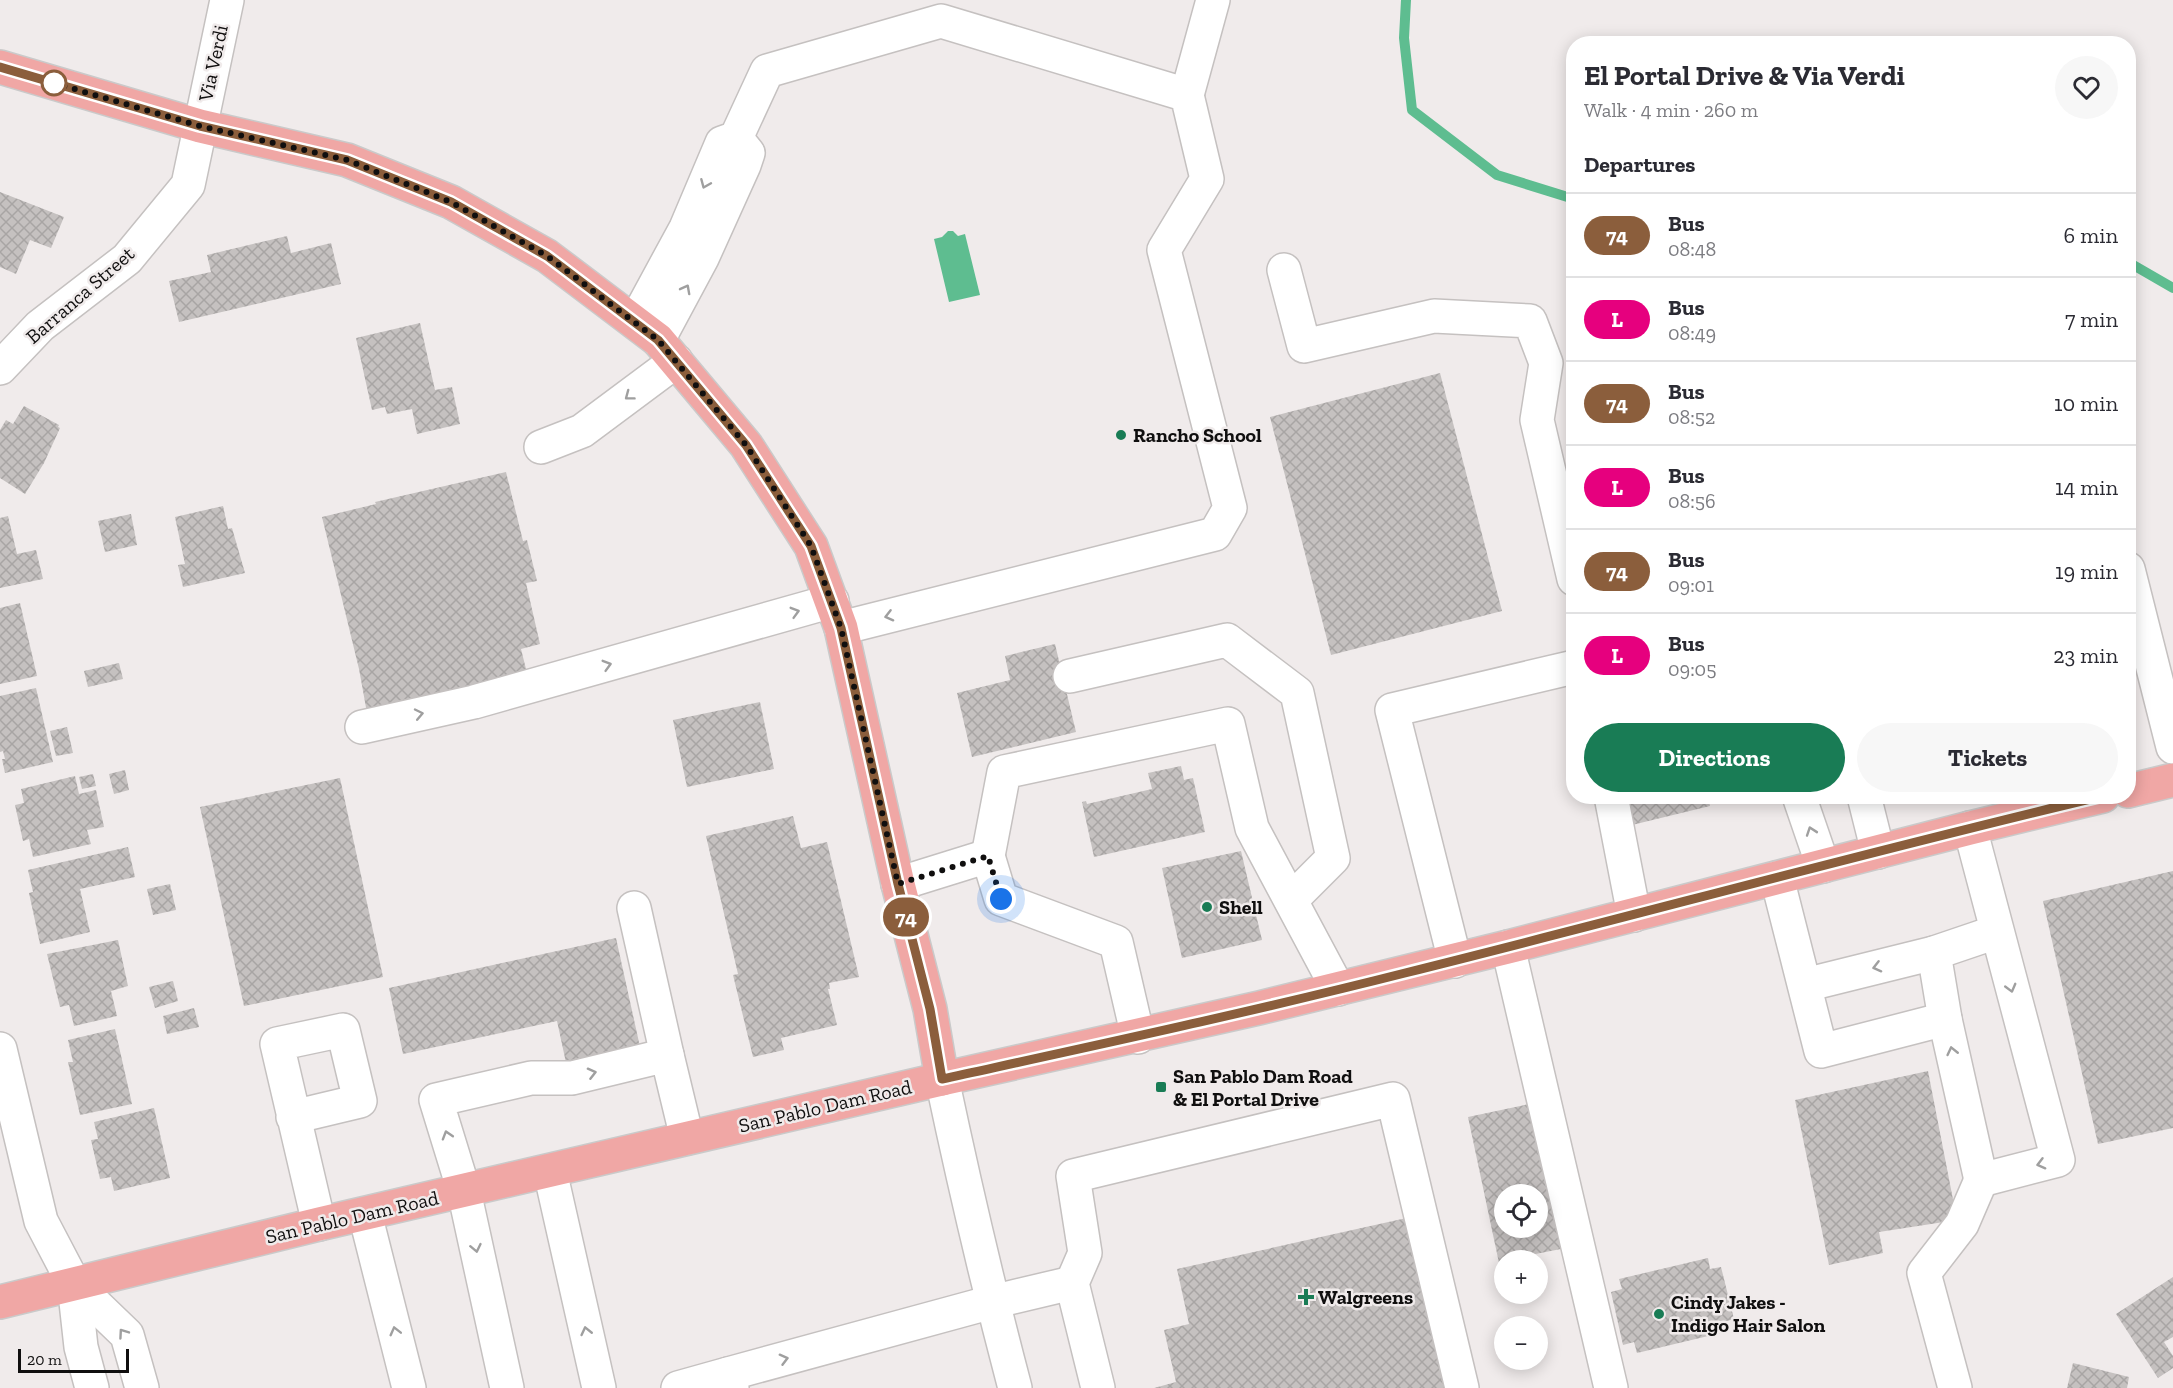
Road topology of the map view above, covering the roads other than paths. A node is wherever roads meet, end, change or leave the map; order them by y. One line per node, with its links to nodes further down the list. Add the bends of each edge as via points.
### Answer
1 (227, 0): 5 (street, Via Verdi)
2 (1213, 0): 4 (street)
3 (0, 67): 5 (main road)
4 (1187, 95): 7 (street, via 941,21 767,71 736,138 722,143 686,228); 12 (street, one-way to 12, via 1207,179 1164,250 1230,508 1215,534 937,604)
5 (200, 126): 7 (main road, via 347,160 451,202 547,256); 8 (street, Barranca Street, via 188,185 175,202 127,260 40,326)
6 (1284, 270): 10 (street, via 1304,346 1434,316 1530,321 1546,363 1536,420)
7 (656, 341): 9 (street, one-way to 9, via 582,431); 12 (main road, via 746,445 811,546)
8 (0, 368)
9 (541, 447)
10 (1566, 546)
11 (2136, 601): 16 (street)
12 (837, 615): 15 (street, one-way to 12); 28 (main road)
13 (1566, 669): 35 (street, via 1392,710)
14 (1071, 676): 29 (street, via 1227,640 1297,693 1333,858)
15 (362, 727)
16 (2173, 747)
17 (2173, 780): 18 (main road)
18 (2136, 789)
19 (1613, 804): 31 (street)
20 (1802, 804): 26 (street, one-way to 20)
21 (1866, 804): 24 (street)
22 (2070, 804): 23 (main road, San Pablo Dam Road)
23 (1970, 828): 24 (main road, San Pablo Dam Road); 32 (street)
24 (1878, 852): 26 (main road, San Pablo Dam Road)
25 (988, 856): 28 (street); 29 (street, via 1004,772 1228,724 1252,828); 39 (street, via 1001,899 1116,942)
26 (1823, 866): 27 (main road, San Pablo Dam Road)
27 (1777, 878): 31 (main road, San Pablo Dam Road); 36 (street)
28 (898, 884): 42 (main road, via 930,1009)
29 (1291, 900): 37 (street)
30 (634, 908): 41 (street)
31 (1634, 915): 33 (main road, San Pablo Dam Road)
32 (1996, 932): 34 (street); 46 (street, one-way to 46, via 2058,1160)
33 (1508, 947): 35 (main road, San Pablo Dam Road); 64 (street)
34 (1934, 953): 36 (street, one-way to 36); 38 (street)
35 (1455, 961): 37 (main road, San Pablo Dam Road)
36 (1805, 984): 38 (street, via 1821,1051)
37 (1338, 989): 39 (main road, San Pablo Dam Road)
38 (1945, 1019): 46 (street, one-way to 38)
39 (1138, 1036): 42 (main road, San Pablo Dam Road)
40 (0, 1049): 51 (street, via 41,1221)
41 (667, 1055): 44 (street); 47 (street, one-way to 41, via 436,1100 531,1078 572,1078)
42 (942, 1079): 44 (main road, San Pablo Dam Road); 53 (street)
43 (292, 1117): 49 (street)
44 (687, 1138): 45 (main road, San Pablo Dam Road)
45 (550, 1171): 47 (main road, San Pablo Dam Road); 59 (street, one-way to 45)
46 (1981, 1180): 65 (street, via 1962,1224 1924,1273)
47 (464, 1191): 48 (main road, San Pablo Dam Road); 58 (street, one-way to 58)
48 (365, 1214): 49 (main road, San Pablo Dam Road); 57 (street, one-way to 48)
49 (319, 1224): 51 (main road, San Pablo Dam Road)
50 (1072, 1283): 53 (street); 62 (street); 63 (street, via 1084,1252 1073,1176 1393,1099)
51 (74, 1284): 52 (main road, San Pablo Dam Road); 55 (street, via 81,1347); 56 (street, one-way to 51, via 127,1335)
52 (0, 1302)
53 (992, 1302): 54 (street, one-way to 53); 61 (street)
54 (730, 1381): 60 (street)
55 (92, 1388)
56 (142, 1388)
57 (409, 1388)
58 (507, 1388)
59 (599, 1388)
60 (678, 1388)
61 (1015, 1388)
62 (1098, 1388)
63 (1462, 1388)
64 (1611, 1388)
65 (1955, 1388)

